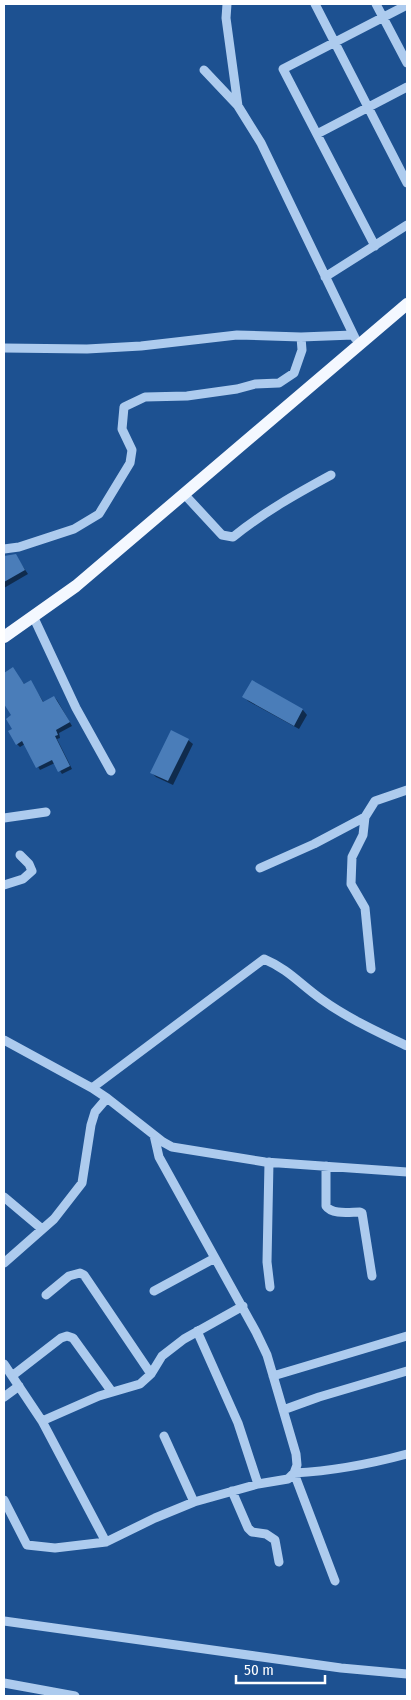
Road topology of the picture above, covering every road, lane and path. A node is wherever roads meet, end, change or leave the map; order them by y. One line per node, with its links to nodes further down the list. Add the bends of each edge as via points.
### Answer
1 (227, 4): 10 (street)
2 (315, 4): 6 (street)
3 (376, 4): 5 (street)
4 (407, 5): 5 (street)
5 (384, 18): 6 (street); 7 (street)
6 (335, 43): 11 (street); 12 (street, via 283,69)
7 (407, 63)
8 (204, 70): 10 (street)
9 (407, 87): 11 (street)
10 (238, 106): 16 (street, via 261,143)
11 (368, 107): 12 (street); 13 (street)
12 (317, 134): 15 (street)
13 (407, 182)
14 (407, 225): 15 (street)
15 (375, 246): 16 (street)
16 (325, 277): 19 (street)
17 (407, 304): 19 (main road)
18 (301, 337): 19 (street); 20 (street, via 237,335 141,346); 23 (street, via 302,350 294,373 279,383 187,396 145,397 124,407 122,429 132,450 130,463 99,514 74,529 19,548)
19 (356, 340): 22 (main road)
20 (4, 348)
21 (331, 475): 22 (street, via 258,516 233,536 222,535)
22 (184, 495): 24 (main road, via 76,586)
23 (4, 549)
24 (33, 616): 25 (main road); 26 (street, via 76,708)
25 (4, 637)
26 (111, 771)
27 (407, 790): 29 (street, via 375,801)
28 (46, 812): 30 (street)
29 (365, 817): 32 (street); 34 (street, via 363,835 352,857 351,884 365,908)
30 (4, 818)
31 (20, 855): 33 (street, via 32,871 23,879)
32 (260, 868)
33 (4, 885)
34 (371, 969)
35 (4, 1040): 37 (street)
36 (407, 1046): 37 (street, via 322,1000 279,965 264,959)
37 (92, 1088): 38 (street)
38 (107, 1098): 39 (street); 44 (street, via 95,1112 91,1125 82,1183)
39 (154, 1136): 40 (street, via 172,1147); 45 (street, via 159,1157)
40 (269, 1162): 41 (street); 48 (street, via 267,1262)
41 (326, 1166): 42 (street); 47 (street, via 326,1206 332,1211 362,1213)
42 (407, 1172)
43 (4, 1197): 44 (street)
44 (42, 1230): 46 (street)
45 (215, 1258): 49 (street); 51 (street)
46 (4, 1263)
47 (372, 1276)
48 (270, 1287)
49 (154, 1291)
50 (46, 1295): 56 (street, via 69,1276 84,1275)
51 (243, 1306): 52 (street); 58 (street, via 267,1355)
52 (197, 1331): 56 (street, via 162,1356); 67 (street, via 238,1424)
53 (407, 1336): 58 (street)
54 (4, 1364): 57 (street)
55 (407, 1371): 62 (street)
56 (151, 1374): 60 (street, via 140,1384)
57 (12, 1376): 59 (street); 60 (street, via 67,1336 73,1338)
58 (273, 1376): 62 (street)
59 (19, 1386): 61 (street); 63 (street)
60 (112, 1392): 63 (street)
61 (4, 1397)
62 (283, 1410): 66 (street, via 296,1454)
63 (42, 1421): 71 (street)
64 (164, 1436): 70 (street)
65 (407, 1454): 66 (street, via 371,1464)
66 (294, 1473): 67 (street, via 288,1479); 73 (street)
67 (258, 1484): 68 (street)
68 (232, 1491): 70 (street); 72 (street, via 248,1528 275,1540)
69 (4, 1500): 71 (street, via 27,1546 55,1548)
70 (194, 1502): 71 (street)
71 (106, 1542)
72 (279, 1562)
73 (336, 1581)
74 (4, 1621): 75 (street)
75 (407, 1674)
76 (4, 1683): 77 (street)
77 (75, 1696)

